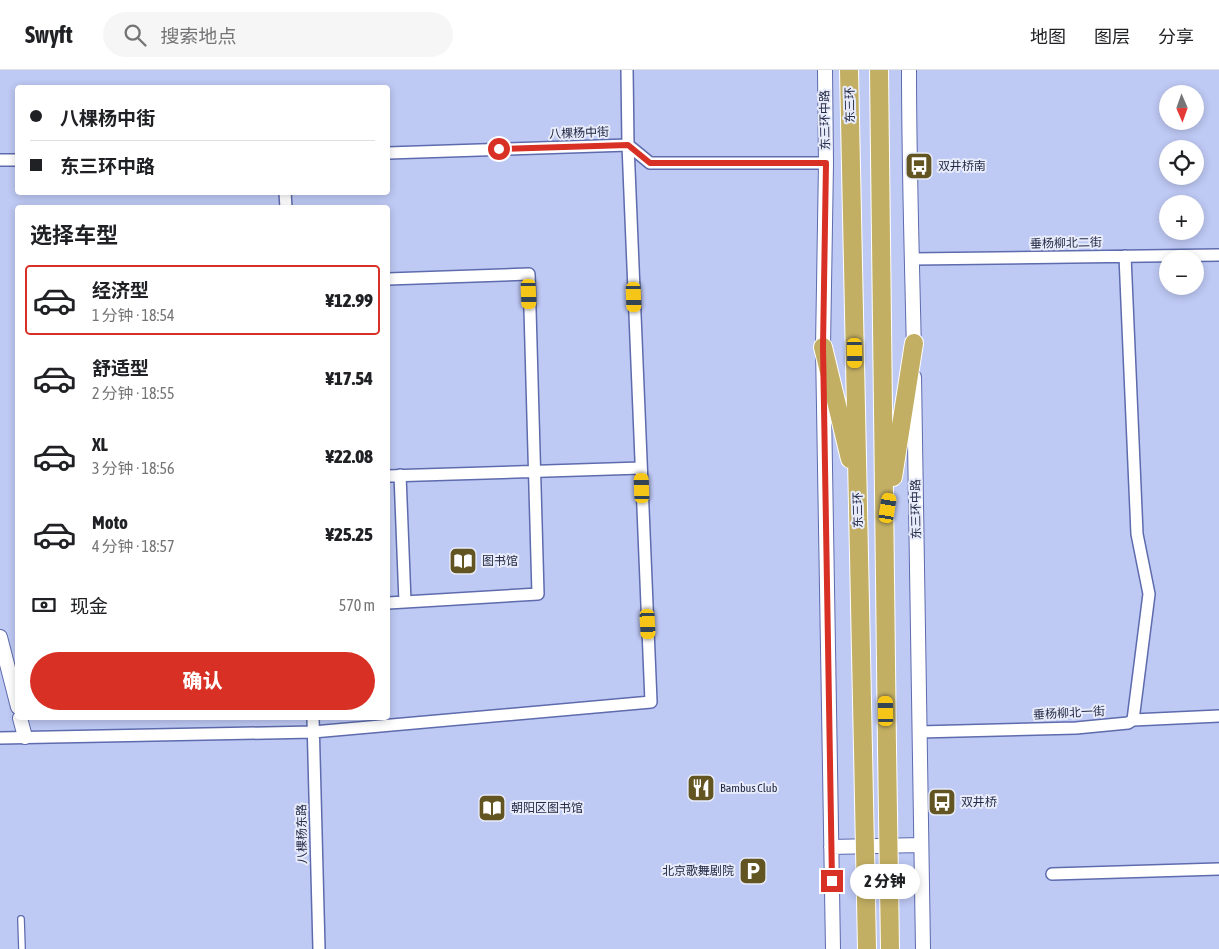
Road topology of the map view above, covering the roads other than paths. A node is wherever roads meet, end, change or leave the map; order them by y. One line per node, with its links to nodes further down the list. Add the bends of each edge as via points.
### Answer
1 (627, 70): 6 (street)
2 (825, 70): 10 (street, 东三环中路)
3 (849, 70): 21 (highway, 东三环)
4 (878, 70): 22 (highway)
5 (909, 70): 13 (street, 东三环中路)
6 (628, 145): 7 (street, 八棵杨中街); 10 (street, via 650,163); 17 (street)
7 (390, 153)
8 (0, 160): 9 (street)
9 (15, 160)
10 (826, 163): 16 (street, 东三环中路)
11 (1219, 255): 12 (street, 垂杨柳北二街)
12 (1125, 256): 13 (street, 垂杨柳北二街); 30 (street, via 1137,534 1149,594)
13 (912, 259): 15 (street, 东三环中路)
14 (390, 279): 18 (street, via 529,274)
15 (914, 343): 22 (highway); 32 (street, 东三环中路)
16 (823, 347): 21 (highway); 36 (street, 东三环中路)
17 (641, 468): 18 (street); 31 (street, via 651,702)
18 (535, 471): 19 (street); 23 (street, via 538,594)
19 (400, 475): 20 (street); 23 (street)
20 (390, 476)
21 (858, 491): 43 (highway, 东三环, bridge)
22 (885, 527): 44 (highway, bridge)
23 (405, 602): 24 (street)
24 (390, 603)
25 (0, 637): 26 (street)
26 (15, 696)
27 (1219, 716): 30 (street, 垂杨柳北一街)
28 (20, 720): 34 (street)
29 (313, 720): 31 (street, 八棵杨东路)
30 (1133, 720): 32 (street, 垂杨柳北一街, via 1076,728)
31 (313, 732): 34 (street); 41 (street, 八棵杨东路)
32 (920, 732): 35 (street, 东三环中路)
33 (0, 738): 34 (street)
34 (25, 738)
35 (921, 845): 36 (street); 45 (street, 东三环中路)
36 (831, 847): 42 (street, 东三环中路)
37 (1219, 868): 38 (street)
38 (1052, 874)
39 (21, 919): 40 (lane)
40 (22, 949)
41 (318, 949)
42 (833, 949)
43 (866, 949)
44 (890, 949)
45 (923, 949)

